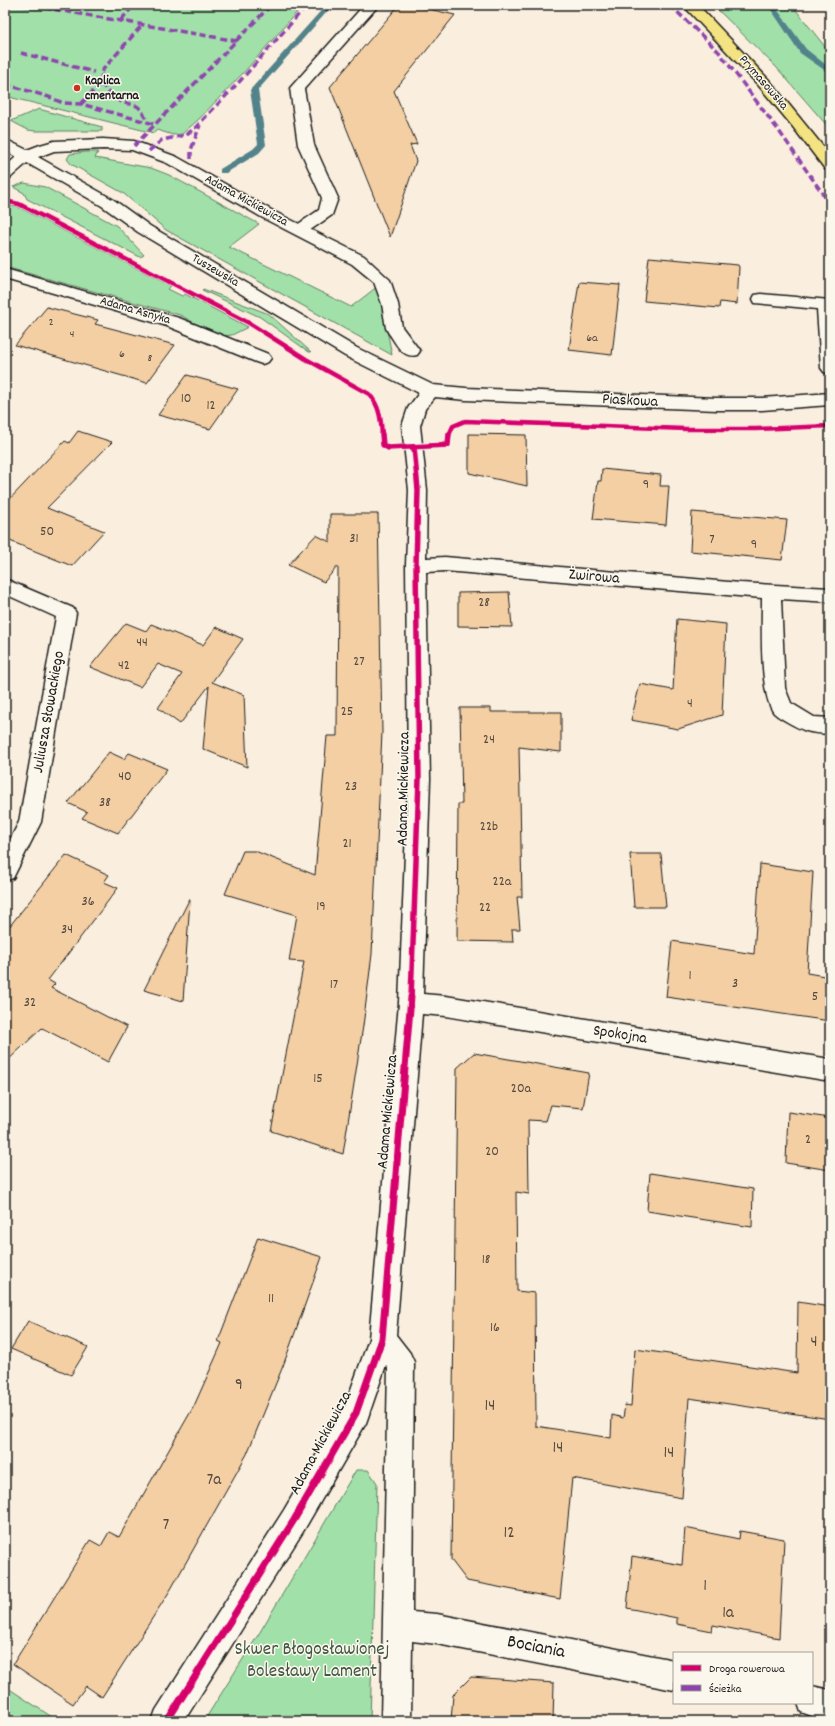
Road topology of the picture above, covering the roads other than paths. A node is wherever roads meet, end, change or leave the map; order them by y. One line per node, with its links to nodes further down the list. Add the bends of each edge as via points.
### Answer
1 (372, 5): 7 (street, via 297,88 306,145 330,198 326,212)
2 (690, 5): 5 (main road, Prymasowska, via 767,87)
3 (5, 144): 4 (street, Tuszewska)
4 (25, 157): 6 (street, Adama Mickiewicza); 7 (street, Adama Mickiewicza, via 54,146 134,146 172,160); 13 (street, Tuszewska, via 108,203 144,228 351,352)
5 (830, 166)
6 (5, 175)
7 (300, 230): 10 (street, Adama Mickiewicza, via 358,260 382,280 394,328)
8 (5, 274): 11 (street, Adama Asnyka, via 173,322)
9 (761, 299): 12 (street, via 825,304)
10 (411, 351)
11 (262, 358)
12 (830, 368)
13 (430, 391): 14 (street, Piaskowa, via 709,404 762,404); 15 (street, Adama Mickiewicza, via 417,408 411,426 418,490)
14 (830, 399)
15 (416, 565): 17 (street, Żwirowa, via 445,564); 21 (street, Adama Mickiewicza, via 419,779)
16 (5, 586): 20 (street, Juliusza Słowackiego, via 66,613 30,822)
17 (771, 592): 18 (street, Żwirowa); 19 (street, via 775,688 782,708 810,725)
18 (830, 595)
19 (830, 726)
20 (5, 872)
21 (411, 1003): 22 (street, Spokojna, via 446,1006); 23 (street, Adama Mickiewicza)
22 (830, 1070)
23 (382, 1339): 24 (street, via 401,1362); 28 (street, Adama Mickiewicza, via 356,1413 294,1520)
24 (398, 1625): 25 (street, Bociania, via 437,1629); 29 (street)
25 (673, 1675)
26 (813, 1701): 27 (street)
27 (830, 1705)
28 (167, 1721)
29 (396, 1721)

